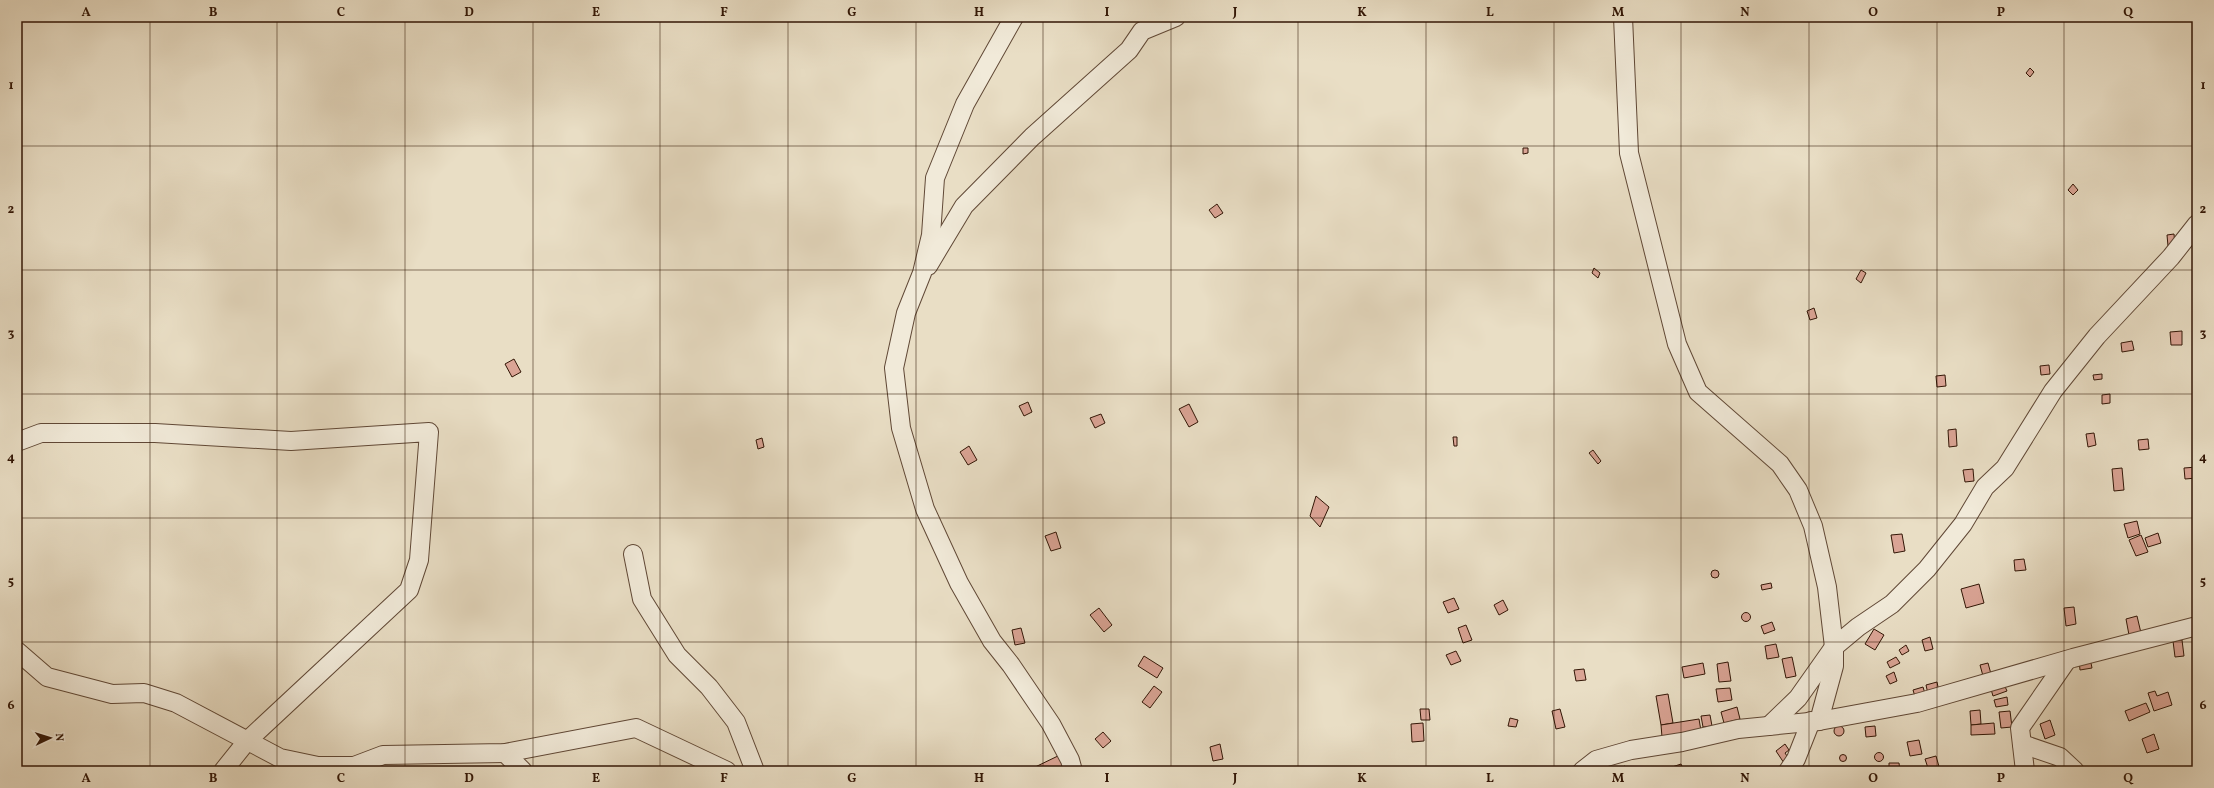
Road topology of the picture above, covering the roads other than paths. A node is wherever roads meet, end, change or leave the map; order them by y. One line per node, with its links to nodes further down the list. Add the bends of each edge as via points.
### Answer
1 (1014, 17): 5 (street, via 965,104 935,178 931,235)
2 (1176, 17): 5 (street, via 1142,31 1129,50 996,173 964,206 945,241)
3 (1623, 17): 9 (street, via 1629,153 1677,344 1698,392 1780,464 1798,490 1812,526 1827,587)
4 (2197, 224): 9 (street, via 2171,257 2097,336 2053,391 2005,468 1986,487 1963,524 1927,570 1892,604)
5 (922, 273): 23 (street, via 906,314 894,368 901,428 925,509 959,583 992,641 1051,724)
6 (17, 442): 15 (street, via 41,433 155,433 291,441 429,432 419,560 409,590)
7 (633, 554): 14 (street, via 642,598 676,655 709,687 736,722)
8 (2197, 626): 11 (street)
9 (1834, 647): 12 (street, via 1834,666); 13 (street, via 1798,698)
10 (17, 651): 15 (street, via 47,676 112,694 144,693 176,703)
11 (2067, 660): 12 (street, via 1917,702); 16 (street, via 2020,728)
12 (1815, 721): 13 (street); 25 (street)
13 (1769, 726): 24 (street, via 1738,729 1631,750 1596,760)
14 (743, 740): 21 (street); 22 (street)
15 (247, 741): 17 (street, via 280,758 318,766 354,766 383,756); 18 (street)
16 (2022, 744): 26 (street); 27 (street, via 2060,757)
17 (506, 753): 19 (street); 20 (street, via 636,728)
18 (224, 771)
19 (523, 771)
20 (726, 771)
21 (730, 771)
22 (754, 771)
23 (1074, 771)
24 (1582, 771)
25 (1788, 771)
26 (2025, 771)
27 (2076, 771)

